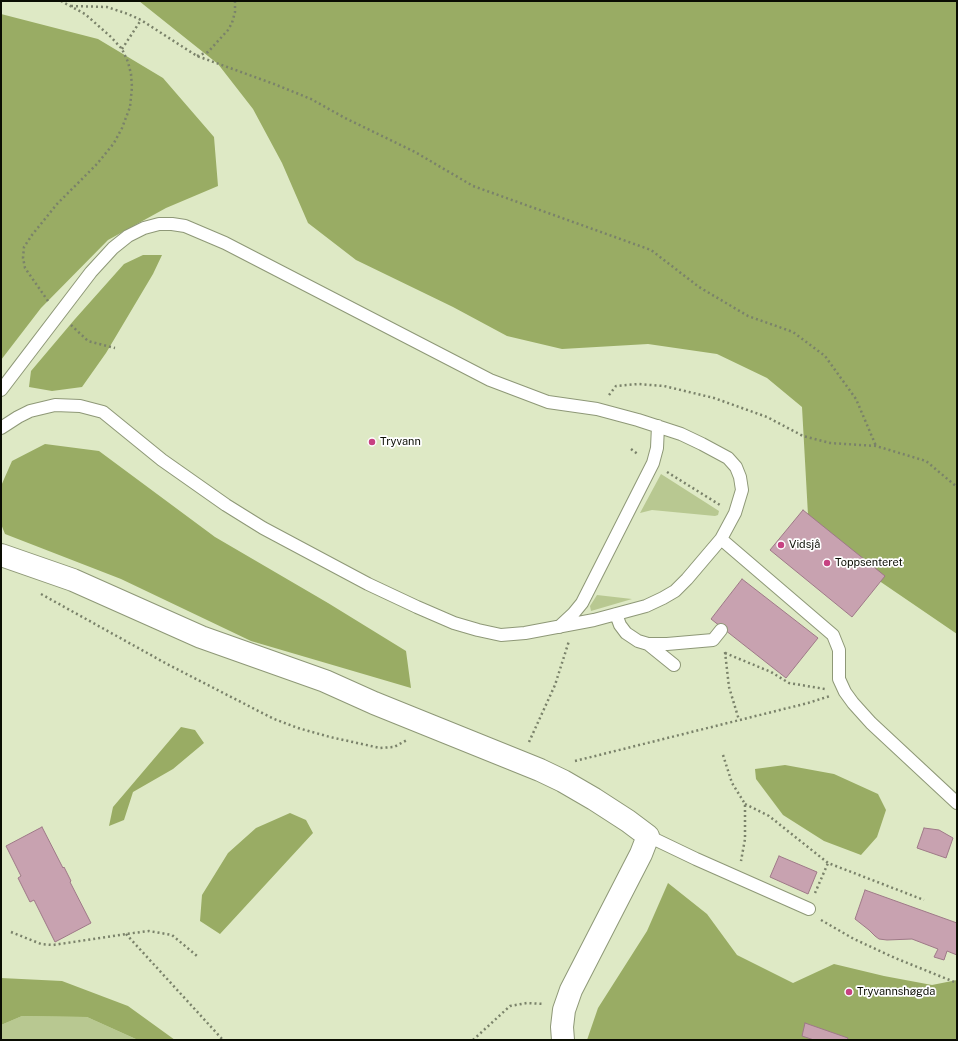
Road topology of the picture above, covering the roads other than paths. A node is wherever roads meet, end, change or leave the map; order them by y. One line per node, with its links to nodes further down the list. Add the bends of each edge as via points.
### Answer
1 (1, 390): 2 (lane, via 91,272 118,244 144,228 172,224 186,226 226,243 490,380 548,402 597,409)
2 (658, 426): 4 (lane, via 702,444 728,458 736,467 742,490 735,513); 7 (lane, via 653,463 582,603)
3 (1, 428): 7 (lane, via 30,411 55,405 80,406 103,412 162,460 226,505 263,528 368,584 454,623 478,630 501,635)
4 (721, 539): 6 (lane, via 675,591 646,606); 11 (lane, via 833,635 839,650 839,679 853,703)
5 (1, 554): 12 (street, via 73,580 201,637 325,681 540,770 594,799)
6 (616, 614): 7 (lane); 9 (lane, via 626,633)
7 (559, 627)
8 (721, 630): 9 (lane, via 713,640)
9 (648, 644): 10 (lane)
10 (674, 665)
11 (957, 803)
12 (648, 836): 13 (lane); 14 (street, via 571,990 564,1010)
13 (809, 909)
14 (563, 1040)

